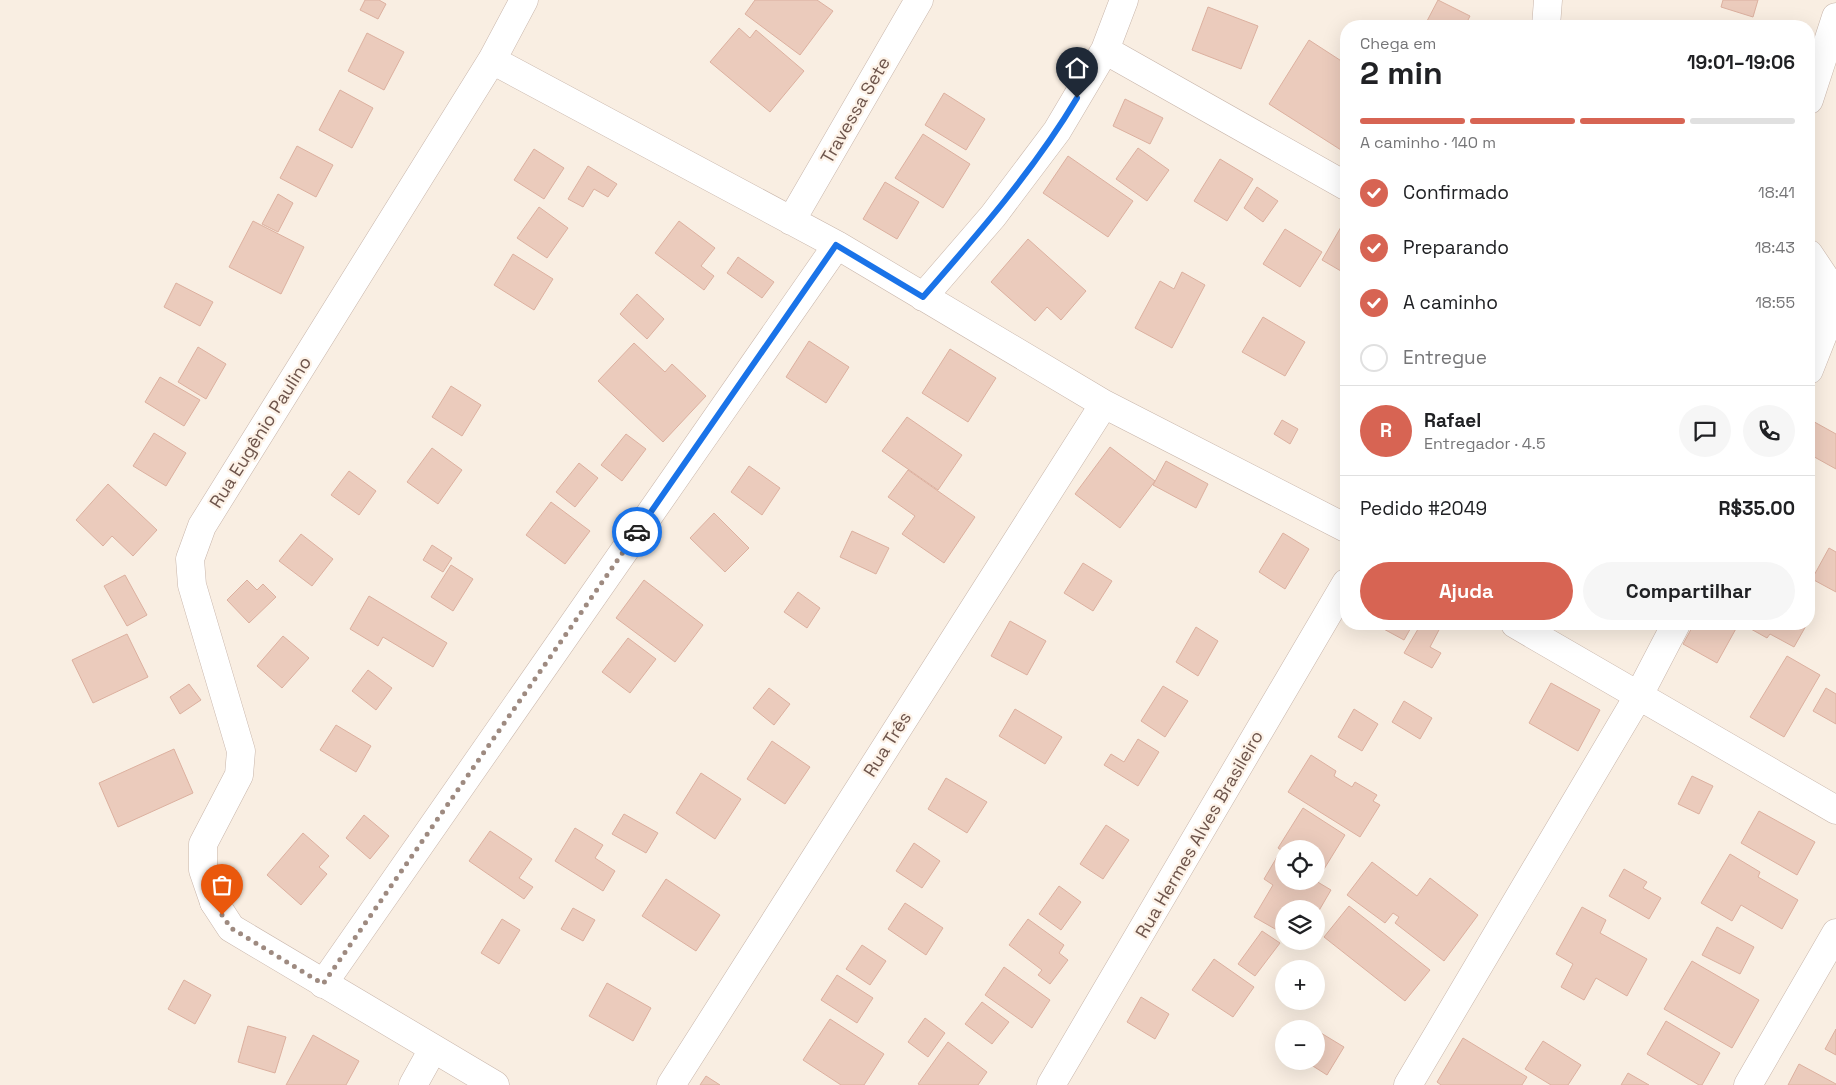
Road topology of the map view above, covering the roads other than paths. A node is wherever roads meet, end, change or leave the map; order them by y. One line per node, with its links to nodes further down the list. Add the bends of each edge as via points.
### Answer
1 (524, 0): 8 (street, Rua Eugênio Paulino)
2 (919, 0): 11 (street, Travessa Sete)
3 (1124, 0): 7 (street)
4 (1548, 0): 6 (street)
5 (1836, 18): 9 (street)
6 (1546, 20)
7 (1106, 50): 10 (street); 14 (street, via 1058,130 993,216)
8 (492, 60): 11 (street); 24 (street, Rua Eugênio Paulino, via 202,526 190,559 192,585 201,622 240,751 240,775 203,844 203,870 214,902 231,928)
9 (1815, 82)
10 (1340, 183)
11 (791, 221): 12 (street)
12 (836, 245): 14 (street); 24 (street)
13 (1815, 263): 15 (street, via 1829,284 1828,322)
14 (923, 297): 16 (street)
15 (1815, 355)
16 (1104, 404): 17 (street); 28 (street, Rua Três)
17 (1340, 525)
18 (1340, 593): 29 (street, Rua Hermes Alves Brasileiro)
19 (1525, 630): 21 (street)
20 (1673, 630): 21 (street)
21 (1639, 695): 22 (street); 30 (street)
22 (1836, 810)
23 (1836, 933): 31 (street)
24 (323, 984): 25 (street, Rua Eugênio Paulino)
25 (433, 1049): 26 (street); 27 (street, Rua Eugênio Paulino)
26 (413, 1085)
27 (495, 1085)
28 (670, 1085)
29 (1051, 1085)
30 (1408, 1085)
31 (1748, 1085)

